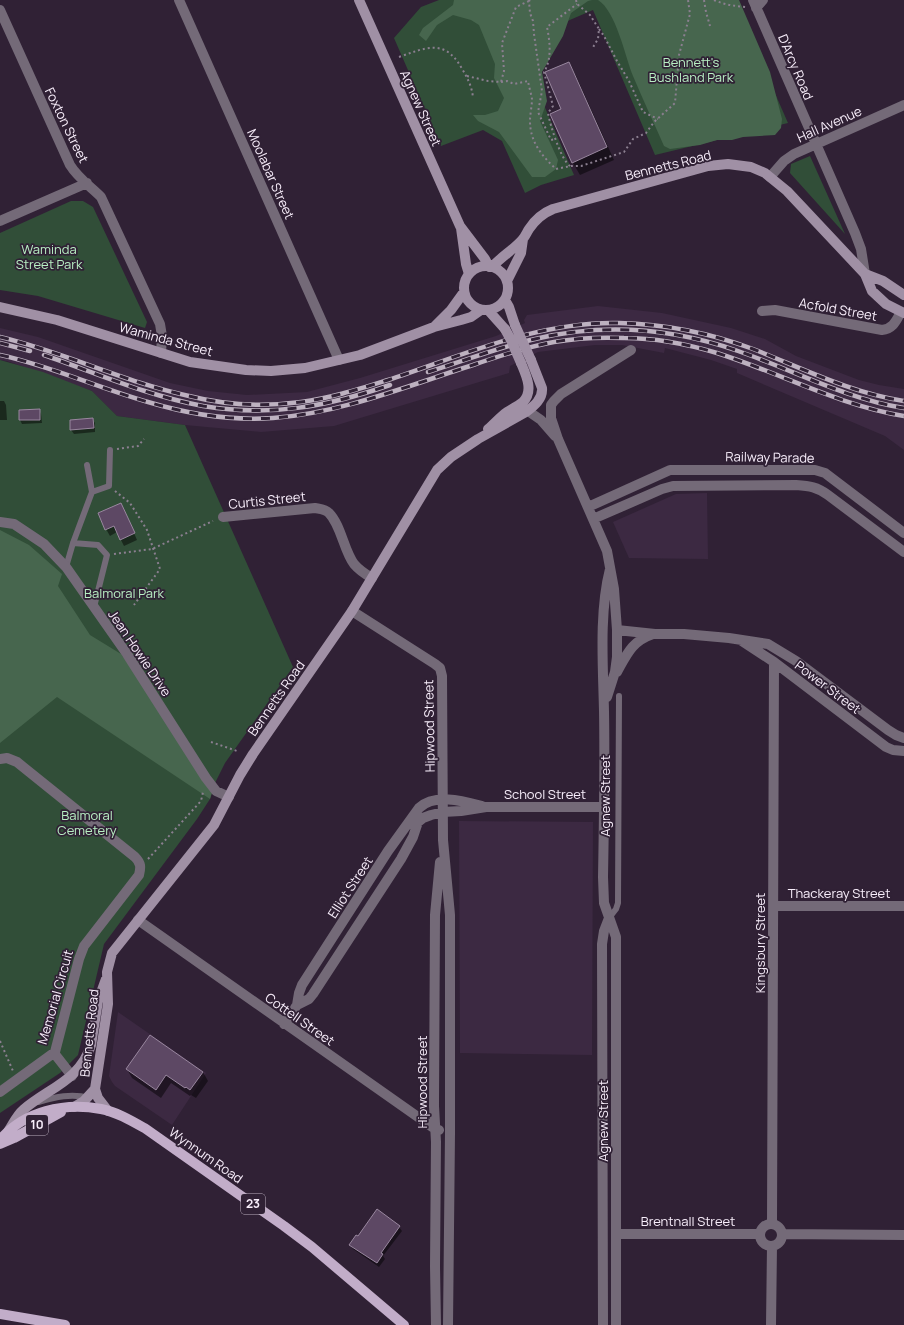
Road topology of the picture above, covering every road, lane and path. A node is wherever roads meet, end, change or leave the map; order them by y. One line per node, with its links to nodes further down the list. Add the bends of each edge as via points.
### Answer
1 (179, 0): 43 (street, Moolabar Street)
2 (359, 0): 27 (main road, Agnew Street)
3 (576, 0): 9 (path)
4 (688, 0): 20 (path, via 690,14 679,55 675,103)
5 (704, 0): 12 (path)
6 (714, 0): 8 (path, via 737,7)
7 (530, 1): 17 (path, via 516,7 505,32 502,43 504,71); 21 (path, via 542,91 538,112 551,140)
8 (757, 3): 22 (street, D'Arcy Road)
9 (577, 4): 13 (path, via 590,15); 21 (path, via 547,27 550,40 548,65 544,72 553,106 548,114 549,120)
10 (0, 10): 11 (street, Foxton Street)
11 (2, 22): 25 (street, Foxton Street, via 70,165 76,175)
12 (710, 26)
13 (599, 30): 14 (path, via 598,39); 20 (path, via 644,112)
14 (592, 49)
15 (399, 57): 16 (path, via 421,49 441,48 456,59)
16 (467, 76): 17 (path); 18 (path)
17 (501, 82): 23 (path, via 514,84 528,81 532,100 530,132 536,146 556,169)
18 (473, 98)
19 (904, 105): 22 (street, Hall Avenue)
20 (658, 119): 23 (path, via 646,133 633,139 624,152 581,166)
21 (556, 139): 23 (path)
22 (816, 144): 24 (street, Hall Avenue, via 789,157); 31 (street, Bennetts Road, via 862,249)
23 (570, 166)
24 (770, 176): 28 (main road, Bennetts Road, via 759,170 735,164 702,168 553,209 534,221); 31 (main road, Bennetts Road)
25 (87, 183): 26 (street); 42 (street, Foxton Street, via 101,197 160,324)
26 (0, 221)
27 (460, 226): 29 (main road, Agnew Street); 30 (main road, Agnew Street)
28 (523, 239): 29 (main road, Bennetts Road); 32 (main road, Bennetts Road, via 521,253)
29 (491, 267): 30 (main road, via 482,267); 32 (main road, via 498,270)
30 (469, 274): 33 (main road)
31 (865, 274): 34 (main road, Bennetts Road, via 883,281); 39 (main road, Bennetts Road, via 872,291 886,304)
32 (507, 282): 35 (main road, 10)
33 (464, 292): 37 (main road, 10, via 470,303); 40 (main road, Waminda Street)
34 (904, 295)
35 (505, 300): 37 (main road, via 495,309); 44 (main road, Bennetts Road / 10, bridge)
36 (3, 308): 42 (main road, Waminda Street, via 57,320)
37 (485, 310): 40 (main road, Waminda Street); 44 (main road, Bennetts Road / 10, bridge, via 505,329)
38 (762, 311): 39 (street, Acfold Street, via 775,310 882,330 894,324)
39 (902, 313)
40 (434, 328): 43 (main road, Waminda Street)
41 (631, 350): 48 (street, Agnew Street, via 561,394 553,402 551,414)
42 (161, 353): 43 (main road, Waminda Street, via 197,363 271,371 305,368)
43 (339, 360)
44 (526, 362): 45 (main road, Bennetts Road / 10, via 540,383 542,392 538,401); 47 (main road, Bennetts Road / 10, via 528,390 525,399)
45 (528, 411): 47 (main road, Bennetts Road / 10); 48 (street, Agnew Street, via 541,420)
46 (144, 438): 49 (path, via 138,446)
47 (478, 439): 66 (main road, Bennetts Road / 10, via 437,470)
48 (558, 439): 55 (street, Agnew Street)
49 (110, 450): 51 (lane)
50 (87, 465): 52 (lane)
51 (110, 486): 52 (lane); 61 (path, via 130,503 146,530)
52 (92, 492): 60 (lane)
53 (620, 492): 54 (street); 55 (street, Railway Parade); 59 (street, Railway Parade, via 674,470 815,470 825,473)
54 (624, 505): 57 (street); 62 (street, via 672,486 812,486 828,495)
55 (588, 507): 57 (street, Agnew Street)
56 (223, 517): 61 (path); 66 (street, Curtis Street, via 323,509 334,521 354,564)
57 (593, 519): 65 (street, Agnew Street, via 608,553)
58 (0, 522): 64 (street, Jean Howie Drive, via 14,524 44,544)
59 (904, 533)
60 (73, 543): 63 (lane, via 98,545); 64 (lane)
61 (152, 549): 63 (path); 67 (path, via 160,568)
62 (904, 552)
63 (107, 555): 68 (lane)
64 (66, 566): 68 (street, Jean Howie Drive)
65 (610, 569): 70 (street, Agnew Street); 76 (street, Agnew Street, via 604,602)
66 (372, 578): 69 (main road, Bennetts Road / 10)
67 (134, 605)
68 (94, 608): 82 (street, Jean Howie Drive, via 127,654)
69 (352, 611): 83 (main road, Bennetts Road / 10, via 253,754); 84 (street, Hipwood Street, via 436,664 441,670)
70 (617, 630): 71 (street, Power Street); 74 (street, Agnew Street, via 616,664)
71 (655, 634): 72 (street, Power Street, via 690,634); 74 (street, Power Street, via 642,638 635,644)
72 (739, 639): 73 (street, Power Street); 77 (street, Power Street, via 765,643 778,649 888,730)
73 (774, 662): 80 (street, Power Street, via 886,747); 90 (street, Kingsbury Street)
74 (611, 682): 76 (street, Agnew Street)
75 (620, 696): 92 (lane, Agnew Street, via 618,903)
76 (604, 711): 86 (street, Agnew Street)
77 (904, 738)
78 (211, 742): 79 (path)
79 (237, 751)
80 (904, 751)
81 (0, 759): 89 (street, via 7,758 17,762 135,857)
82 (206, 778): 83 (street, Jean Howie Drive, via 216,791); 89 (path, via 202,801)
83 (229, 797): 93 (main road, Bennetts Road / 10, via 211,829)
84 (443, 800): 85 (street, School Street, via 462,800); 87 (street, Hipwood Street); 95 (street, Elliot Street, via 423,804 388,851 302,986)
85 (486, 807): 86 (street, School Street); 87 (street, School Street)
86 (604, 807): 92 (street, Agnew Street, via 604,901)
87 (443, 812): 88 (street, Hipwood Street); 95 (street, Elliot Street, via 424,817 418,822 413,838 401,858 313,994)
88 (443, 840): 107 (street, Hipwood Street, via 435,915); 109 (street, Hipwood Street, via 450,915)
89 (141, 867): 98 (street, Memorial Circuit, via 139,875 84,946)
90 (774, 906): 91 (street, Thackeray Street); 112 (street, Kingsbury Street)
91 (904, 906)
92 (609, 918): 113 (street, Agnew Street, via 616,937); 123 (street, Agnew Street, via 602,944)
93 (138, 920): 94 (main road, Bennetts Road / 10, via 112,954); 96 (street, Cottell Street)
94 (106, 979): 99 (main road, Bennetts Road / 10, via 98,1001 89,1052); 101 (main road, Bennetts Road / 10, via 108,1004)
95 (298, 1005): 96 (street, Elliot Street)
96 (284, 1024): 107 (street, Cottell Street)
97 (0, 1041): 100 (path)
98 (54, 1053): 99 (street); 100 (street, Memorial Circuit)
99 (72, 1076): 104 (main road, Bennetts Road / 10)
100 (17, 1080): 102 (street, Memorial Circuit)
101 (95, 1089): 103 (main road, Bennetts Road / 10); 106 (main road, Bennetts Road)
102 (0, 1092)
103 (88, 1098): 104 (lane, via 64,1096); 105 (main road, Bennetts Road / 10); 106 (lane)
104 (28, 1106): 108 (main road, Bennetts Road / 10, via 19,1114)
105 (74, 1107): 106 (main road, Wynnum Road / 23); 108 (main road, Wynnum Road / 23, via 37,1114); 111 (main road, Wynnum Road / 10)
106 (108, 1111): 120 (main road, Wynnum Road / 23, via 146,1129 284,1226)
107 (435, 1129): 109 (street, Cottell Street); 121 (street, Hipwood Street)
108 (9, 1130): 110 (main road, Wynnum Road / 10)
109 (450, 1133): 122 (street, Hipwood Street)
110 (0, 1140)
111 (0, 1144)
112 (772, 1224): 114 (street, via 764,1227); 115 (street, via 779,1227)
113 (617, 1234): 114 (street, Brentnall Street); 124 (street, Agnew Street)
114 (760, 1234): 117 (street, via 763,1242)
115 (782, 1234): 116 (street); 117 (street, via 779,1242)
116 (904, 1235)
117 (772, 1246): 125 (street)
118 (0, 1314): 119 (main road)
119 (65, 1325)
120 (404, 1325)
121 (436, 1325)
122 (448, 1325)
123 (603, 1325)
124 (616, 1325)
125 (771, 1325)

